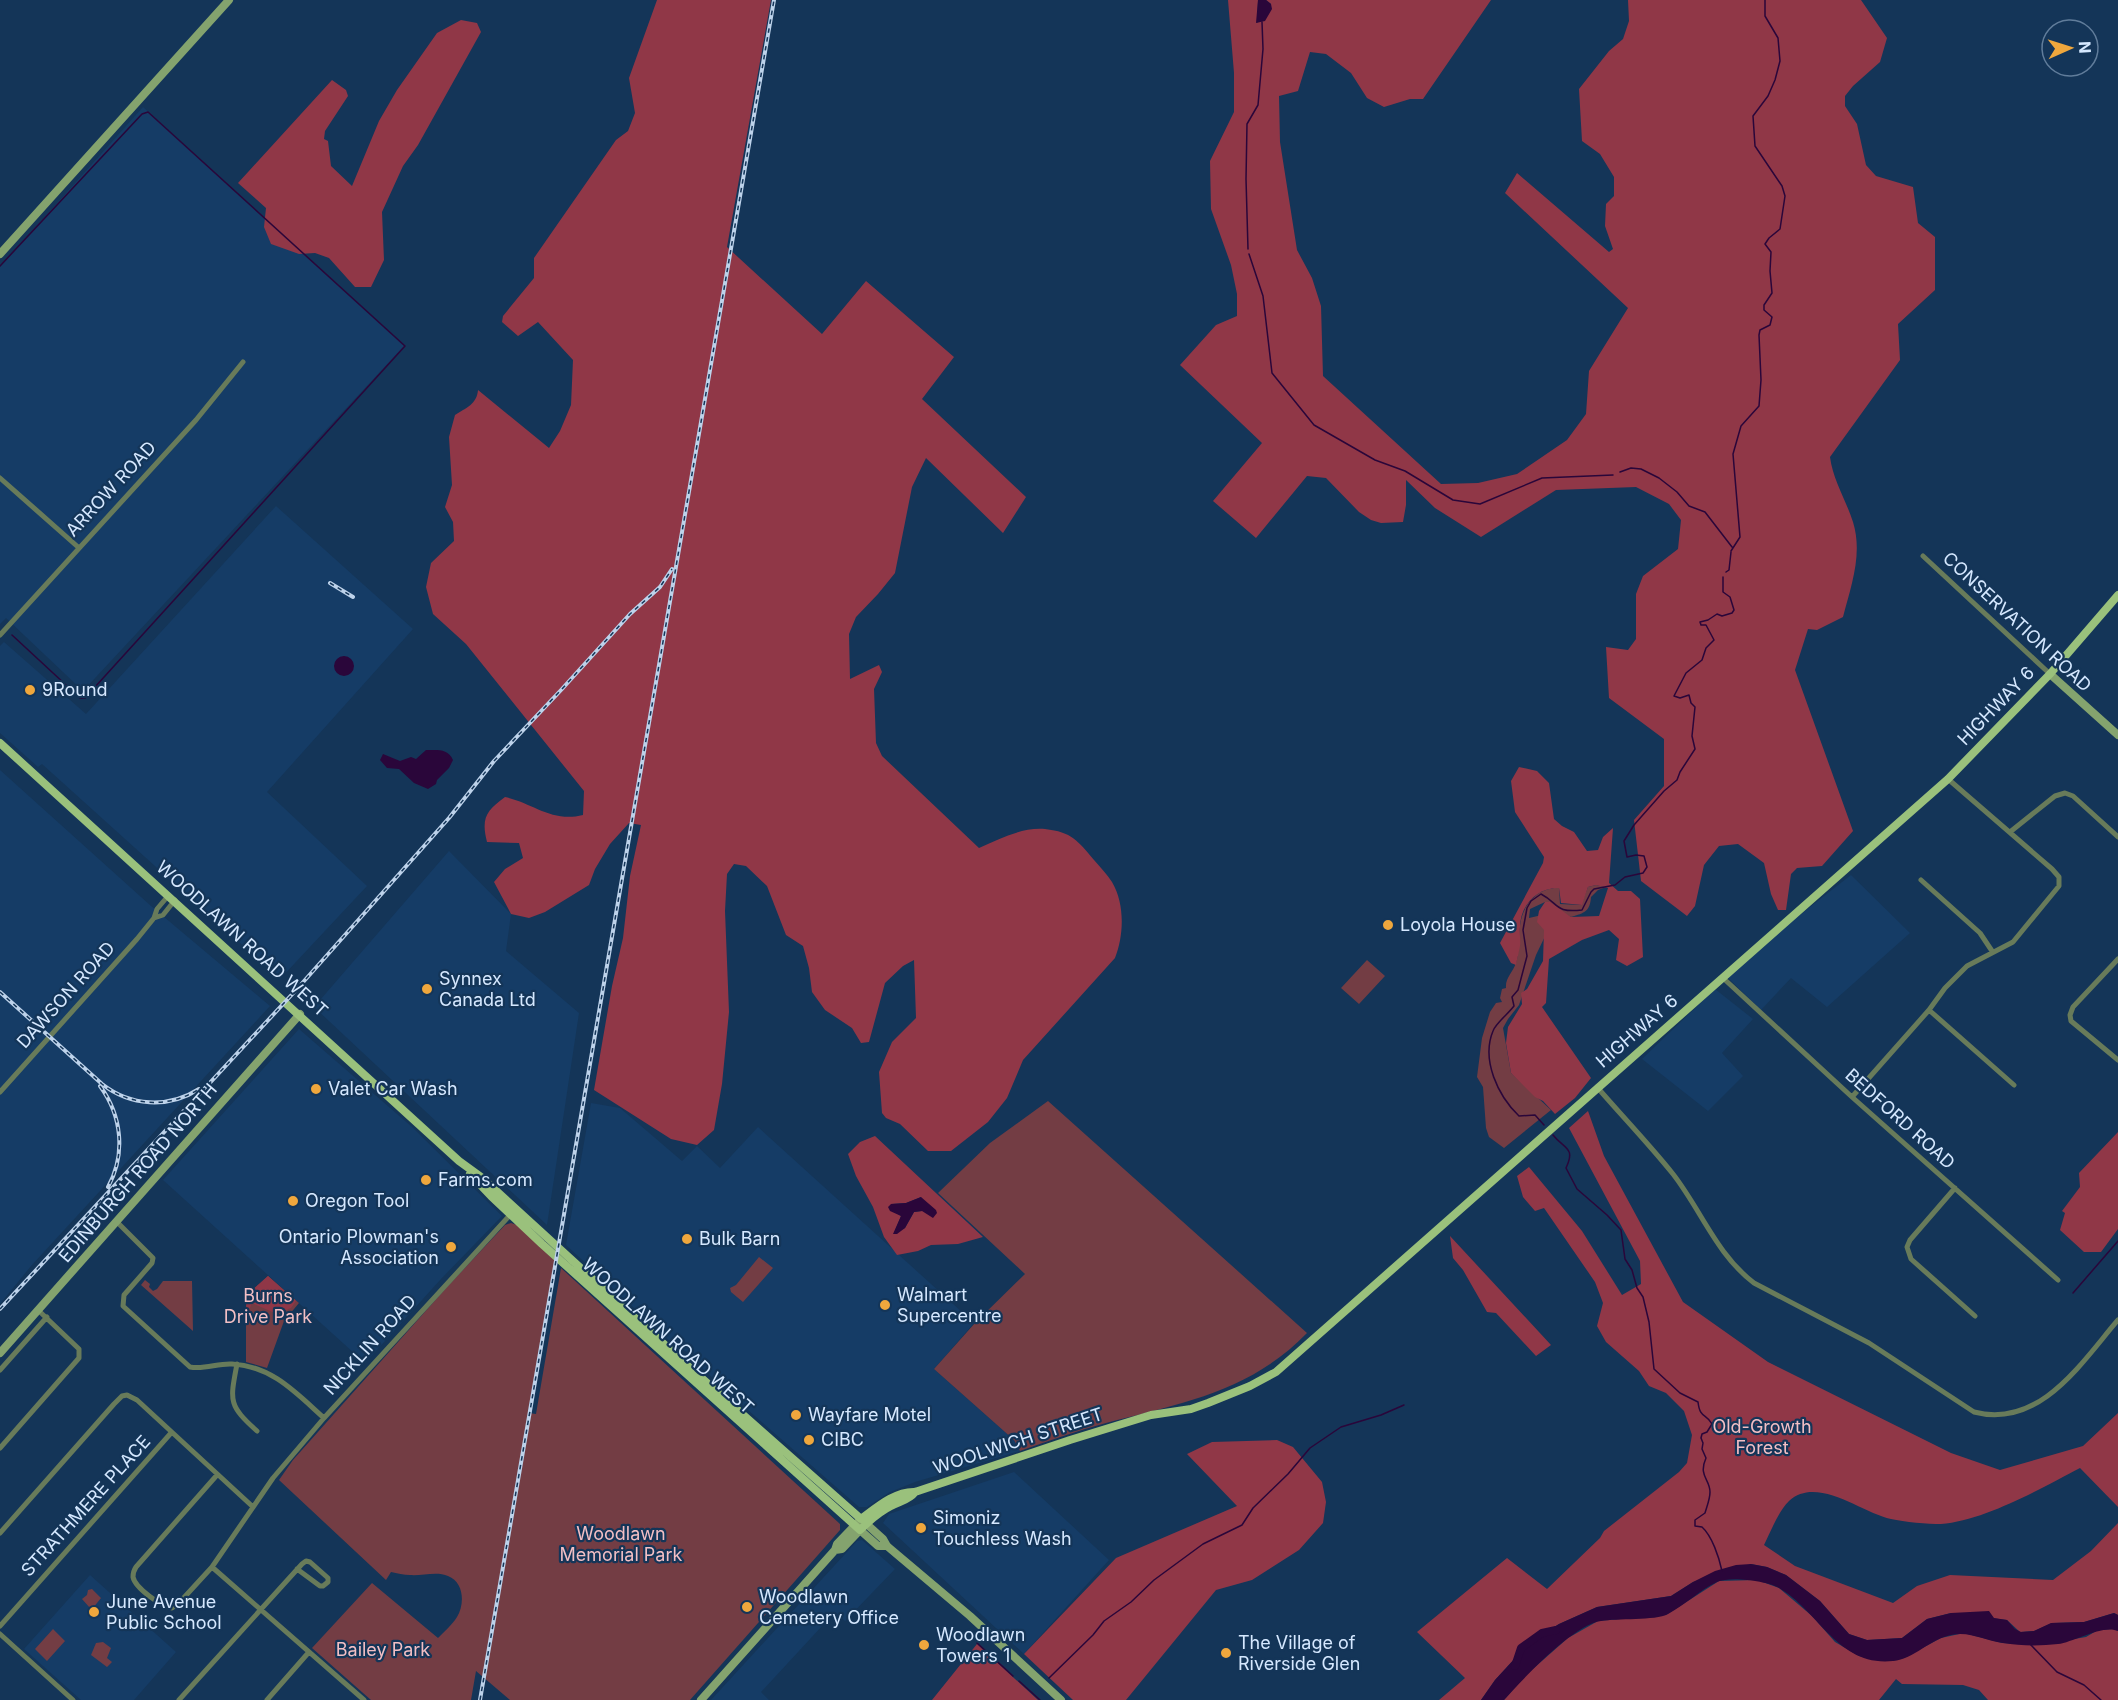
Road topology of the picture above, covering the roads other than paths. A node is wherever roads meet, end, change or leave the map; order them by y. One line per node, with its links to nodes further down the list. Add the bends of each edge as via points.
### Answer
1 (229, 0): 2 (main road)
2 (0, 254)
3 (243, 362): 5 (street, ARROW ROAD, via 201,414)
4 (0, 478): 5 (street)
5 (78, 547): 8 (street, ARROW ROAD)
6 (1923, 556): 9 (street, CONSERVATION ROAD)
7 (2118, 595): 9 (main road, HIGHWAY 6)
8 (0, 635)
9 (2050, 674): 10 (main road, CONSERVATION ROAD); 12 (main road, HIGHWAY 6)
10 (2118, 735)
11 (0, 743): 16 (main road, WOODLAWN ROAD WEST)
12 (1948, 779): 13 (street); 19 (main road, HIGHWAY 6)
13 (2010, 832): 14 (street, via 2055,796 2065,794 2073,796); 17 (street, via 2052,869 2059,877 2059,886 2013,942)
14 (2118, 837)
15 (1921, 880): 17 (street, via 1980,933)
16 (172, 898): 21 (main road, WOODLAWN ROAD WEST); 25 (street, DAWSON ROAD, via 163,915 154,918)
17 (1992, 951): 20 (street, via 1967,966)
18 (2118, 959): 22 (street, via 2070,1015 2071,1021)
19 (1723, 978): 24 (main road, HIGHWAY 6); 26 (street, BEDFORD ROAD)
20 (1929, 1010): 23 (street); 26 (street)
21 (300, 1014): 28 (main road, WOODLAWN ROAD WEST, via 481,1177); 29 (main road, EDINBURGH ROAD NORTH)
22 (2118, 1060)
23 (2014, 1085)
24 (1597, 1088): 34 (street, via 1673,1174 1739,1272 1869,1343 1974,1412 2002,1415 2048,1396 2073,1375); 39 (main road, HIGHWAY 6, via 1276,1372 1209,1403)
25 (0, 1092)
26 (1852, 1097): 27 (street, BEDFORD ROAD)
27 (1954, 1188): 30 (street, BEDFORD ROAD); 32 (street, via 1910,1240 1907,1251 1911,1259)
28 (513, 1211): 38 (street, NICKLIN ROAD); 45 (main road, WOODLAWN ROAD WEST)
29 (116, 1221): 31 (main road, EDINBURGH ROAD NORTH); 36 (street, via 153,1258 124,1295 123,1306 190,1367)
30 (2058, 1280)
31 (38, 1310): 33 (street); 35 (main road, EDINBURGH ROAD NORTH)
32 (1975, 1316)
33 (46, 1317): 37 (street); 42 (street, via 79,1349 79,1358)
34 (2118, 1320)
35 (0, 1353)
36 (237, 1364): 38 (street, via 277,1377); 40 (street, via 232,1401 238,1414)
37 (0, 1370)
38 (324, 1418): 44 (street, NICKLIN ROAD)
39 (1131, 1423): 45 (main road, WOOLWICH STREET, via 908,1492 887,1500)
40 (256, 1431)
41 (171, 1433): 43 (street); 46 (street, via 132,1396 122,1396); 50 (street, STRATHMERE PLACE)
42 (0, 1448)
43 (217, 1475): 44 (street); 47 (street, NICKLIN ROAD, via 136,1567 134,1578 144,1591 172,1608)
44 (252, 1506): 47 (street, NICKLIN ROAD)
45 (860, 1525): 57 (main road, WOOLWICH STREET, via 837,1544); 58 (main road, via 883,1539)
46 (0, 1533)
47 (212, 1566): 49 (street)
48 (297, 1569): 48 (street, via 320,1586 328,1582 310,1562); 49 (street)
49 (261, 1608): 52 (street); 55 (street)
50 (0, 1626)
51 (0, 1634): 54 (street)
52 (309, 1652): 53 (street); 56 (street)
53 (361, 1699)
54 (73, 1700)
55 (179, 1700)
56 (267, 1700)
57 (701, 1700)
58 (1061, 1700)

